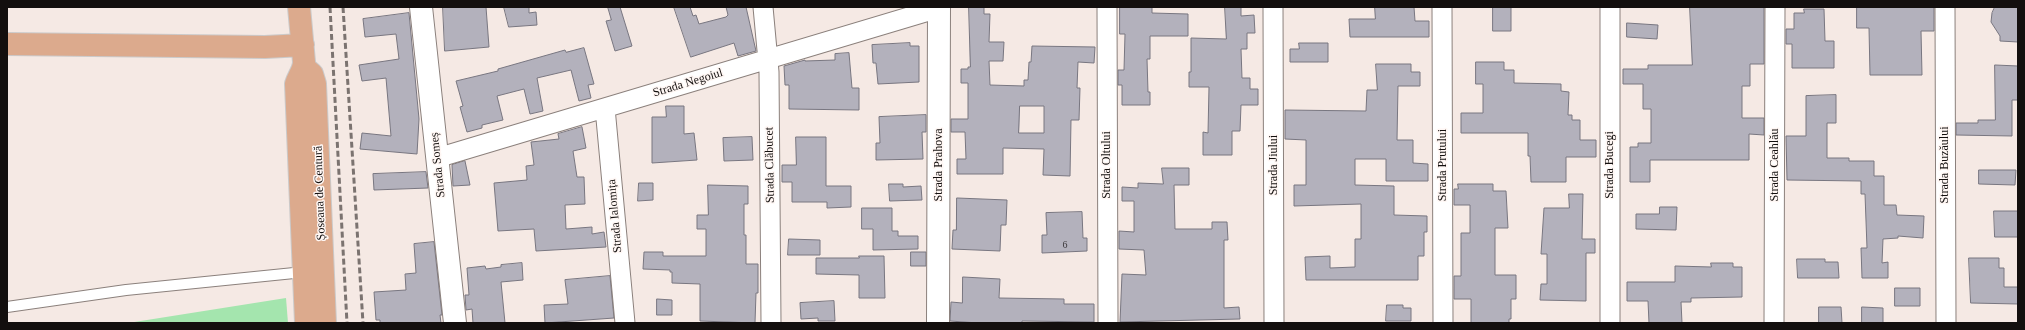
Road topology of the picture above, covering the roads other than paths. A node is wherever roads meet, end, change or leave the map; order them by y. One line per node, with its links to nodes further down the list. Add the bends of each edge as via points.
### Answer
1 (299, 7): 12 (main road, Șoseaua de Centură)
2 (421, 7): 16 (street, Strada Someș)
3 (763, 7): 13 (street, Strada Clăbucet)
4 (1107, 7): 25 (street, Strada Oltului)
5 (1273, 7): 26 (street, Strada Jiului)
6 (1442, 7): 27 (street, Strada Prutului)
7 (1610, 7): 28 (street, Strada Bucegi)
8 (1775, 7): 29 (street, Strada Ceahlău)
9 (1945, 7): 30 (street, Strada Buzăului)
10 (939, 8): 13 (street, Strada Negoiul); 24 (street, Strada Prahova)
11 (7, 44): 12 (main road, via 265,47)
12 (303, 45): 14 (main road, Șoseaua de Centură)
13 (768, 59): 15 (street, Strada Negoiul); 23 (street, Strada Clăbucet)
14 (304, 67): 17 (main road, Șoseaua de Centură, via 298,75 296,84); 20 (main road, Șoseaua de Centură, via 312,74 315,84)
15 (606, 108): 16 (street, Strada Negoiul); 22 (street, Strada Ialomița)
16 (437, 158): 21 (street, Strada Someș)
17 (304, 272): 18 (lane, via 126,290); 19 (main road, Șoseaua de Centură)
18 (7, 307)
19 (306, 323)
20 (325, 323)
21 (455, 323)
22 (625, 323)
23 (771, 323)
24 (938, 323)
25 (1108, 323)
26 (1274, 323)
27 (1443, 323)
28 (1610, 323)
29 (1774, 323)
30 (1946, 323)

